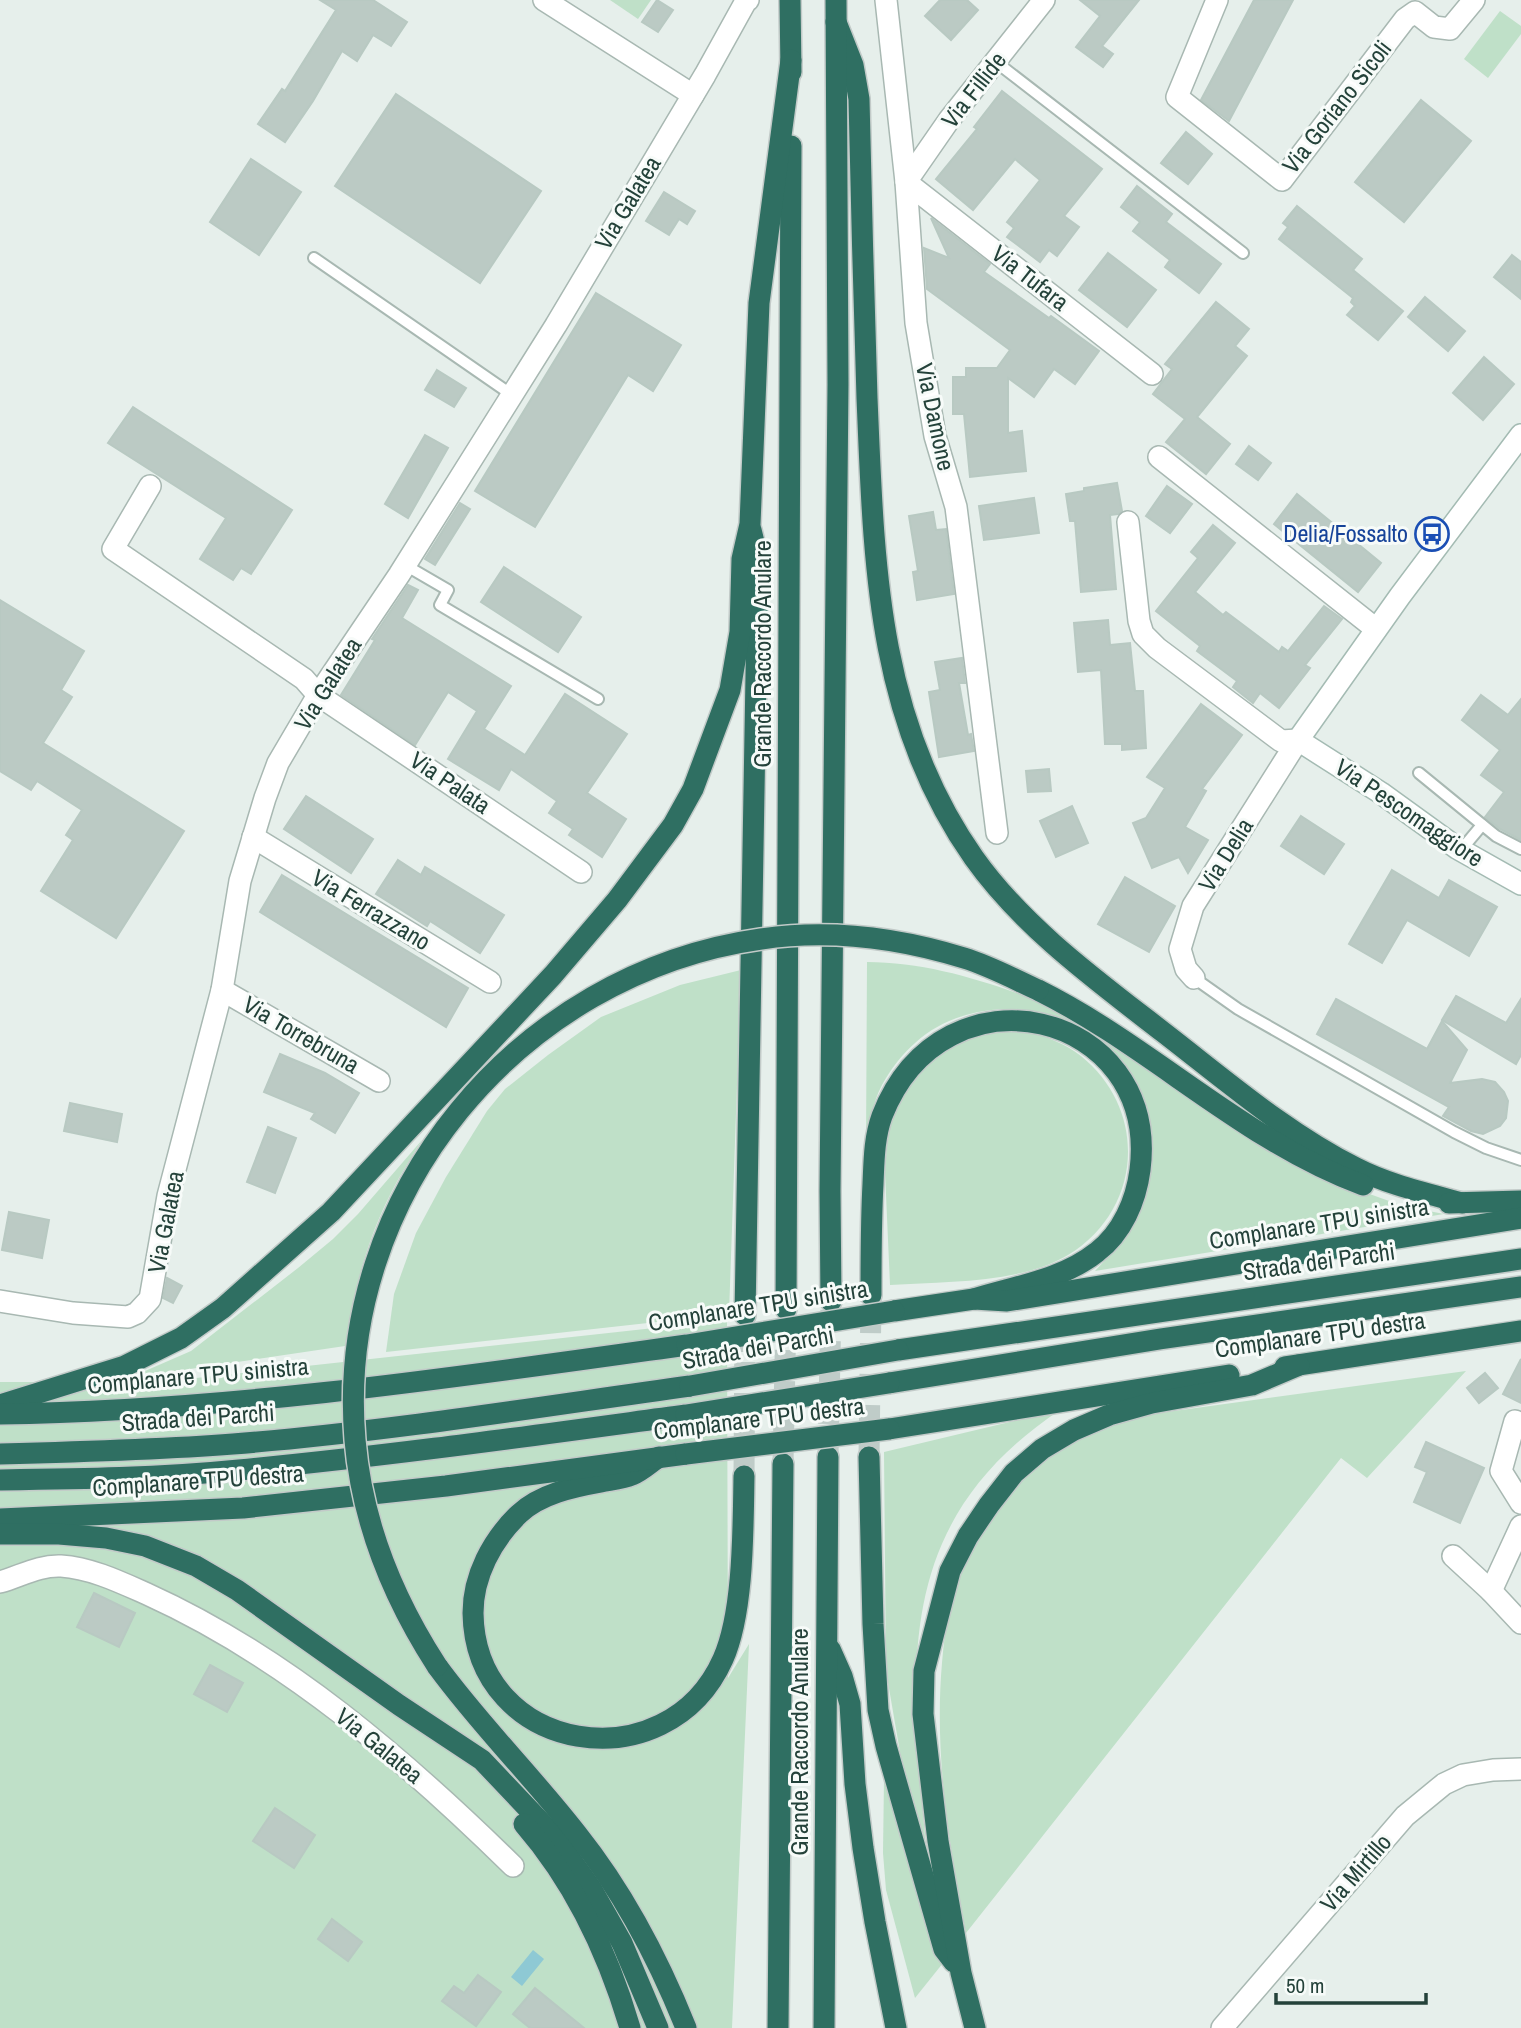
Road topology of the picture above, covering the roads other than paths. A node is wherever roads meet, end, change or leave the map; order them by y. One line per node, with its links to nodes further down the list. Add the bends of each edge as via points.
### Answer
1 (544, 0): 12 (street)
2 (746, 0): 12 (street, Via Galatea)
3 (790, 0): 10 (highway, Grande Raccordo Anulare)
4 (836, 0): 9 (highway)
5 (886, 0): 13 (street, Via Damone)
6 (1044, 0): 11 (street, Via Fillide)
7 (1217, 0): 8 (street, Via Goriano Sicoli, via 1177,97 1282,180 1405,19 1415,12 1434,27 1450,29)
8 (1474, 0)
9 (836, 22): 42 (highway, via 853,65 859,99 869,432 881,609 908,731 942,809 976,861 1021,913 1098,981 1233,1086 1357,1168); 49 (highway)
10 (791, 60): 22 (highway, via 759,303); 50 (highway, Grande Raccordo Anulare)
11 (996, 62): 13 (street, Via Fillide); 14 (lane)
12 (693, 95): 17 (street, Via Galatea)
13 (906, 182): 16 (street, Via Tufara); 30 (street, Via Damone, via 916,323 935,436 956,507)
14 (1243, 253)
15 (314, 258): 17 (lane)
16 (1152, 374)
17 (512, 395): 23 (street, Via Galatea)
18 (1521, 435): 24 (street, Via Delia)
19 (1159, 457): 24 (street)
20 (150, 486): 25 (street, Via Palata, via 113,549 304,679)
21 (1128, 522): 27 (street, Via Pescomaggiore, via 1139,621 1146,638 1281,741)
22 (750, 524): 51 (highway, via 758,559); 54 (highway, via 742,559 740,632 730,690 693,789 665,836 554,975 331,1212 223,1308 181,1338 125,1366)
23 (405, 565): 25 (street, Via Galatea); 26 (lane, via 448,590 440,605)
24 (1376, 629): 27 (street, Via Delia)
25 (318, 695): 31 (street, Via Galatea, via 278,763); 34 (street, Via Palata)
26 (598, 699)
27 (1298, 740): 33 (street, Via Pescomaggiore); 36 (street, Via Delia, via 1193,906 1180,949)
28 (1419, 773): 29 (lane)
29 (1482, 825): 32 (lane); 33 (lane)
30 (998, 833)
31 (253, 837): 37 (street, Via Ferrazzano); 38 (street, Via Galatea, via 240,881)
32 (1521, 849)
33 (1461, 850): 35 (street, Via Pescomaggiore)
34 (581, 872)
35 (1521, 884)
36 (1194, 978): 40 (lane, Via Delia, via 1238,1009 1454,1132)
37 (490, 982)
38 (222, 990): 39 (street, Via Torrebruna); 48 (street, Via Galatea, via 169,1196 147,1304 132,1315 116,1317)
39 (379, 1081)
40 (1521, 1160)
41 (1521, 1200): 42 (highway)
42 (1462, 1203): 79 (highway, bridge, via 1407,1198 1328,1170 1263,1134 1116,1035 1038,990 973,961 901,943 825,936 747,941 671,961 595,996 528,1041 475,1092 430,1150 395,1211 367,1291 353,1407 356,1452 371,1525 402,1605 437,1666 606,1873 655,1956)
43 (1521, 1219): 47 (highway, Complanare TPU sinistra, via 1007,1301)
44 (1521, 1259): 57 (highway, Strada dei Parchi, bridge, via 898,1350 690,1386 396,1426 234,1444)
45 (1521, 1287): 63 (highway, bridge, via 687,1415 389,1454 236,1470)
46 (871, 1295): 47 (highway, via 875,1144 882,1116 911,1066 932,1045 959,1030 995,1020 1049,1025 1102,1056 1119,1077 1139,1126 1139,1182 1131,1208 1098,1251 1063,1272)
47 (974, 1299): 55 (highway, Complanare TPU sinistra, bridge, via 398,1385 92,1413)
48 (0, 1301)
49 (831, 1301)
50 (786, 1309)
51 (746, 1315)
52 (1521, 1331): 53 (highway, Complanare TPU destra)
53 (1299, 1365): 60 (highway, Complanare TPU destra, bridge, via 889,1429); 76 (highway, via 1252,1385 1152,1403 1074,1430 1014,1473 968,1536 950,1571 924,1671 923,1714)
54 (0, 1405)
55 (0, 1414)
56 (1515, 1421): 64 (street, via 1501,1471)
57 (0, 1454)
58 (828, 1457): 72 (highway, Grande Raccordo Anulare)
59 (869, 1457): 76 (highway, via 878,1710 944,1949)
60 (659, 1458): 62 (highway, via 631,1475 542,1499 520,1513 488,1553 473,1597 476,1643 498,1689 542,1725 569,1735 620,1738 673,1720 695,1702 714,1678 734,1630); 65 (highway, Complanare TPU destra, via 243,1508)
61 (783, 1464): 80 (highway, Grande Raccordo Anulare)
62 (744, 1476)
63 (0, 1480)
64 (1521, 1503)
65 (0, 1519)
66 (1521, 1526): 70 (street)
67 (0, 1534): 73 (highway, via 84,1535 145,1546 178,1558 237,1590)
68 (1453, 1556): 70 (street)
69 (0, 1582): 75 (street, Via Galatea, via 41,1568 75,1568 135,1589 209,1625 360,1729 446,1800)
70 (1491, 1591): 71 (street)
71 (1521, 1623)
72 (827, 1641): 81 (highway, Grande Raccordo Anulare); 82 (highway, via 850,1704 863,1848)
73 (399, 1705): 77 (highway, via 473,1769 543,1845 602,1947); 78 (highway, via 482,1760 555,1837 622,1943)
74 (1521, 1769): 84 (street, Via Mirtillo, via 1463,1775 1444,1784 1405,1816)
75 (513, 1866)
76 (961, 1973): 83 (highway)
77 (630, 2028)
78 (658, 2028)
79 (686, 2028)
80 (778, 2028)
81 (824, 2028)
82 (896, 2028)
83 (975, 2028)
84 (1222, 2028)

